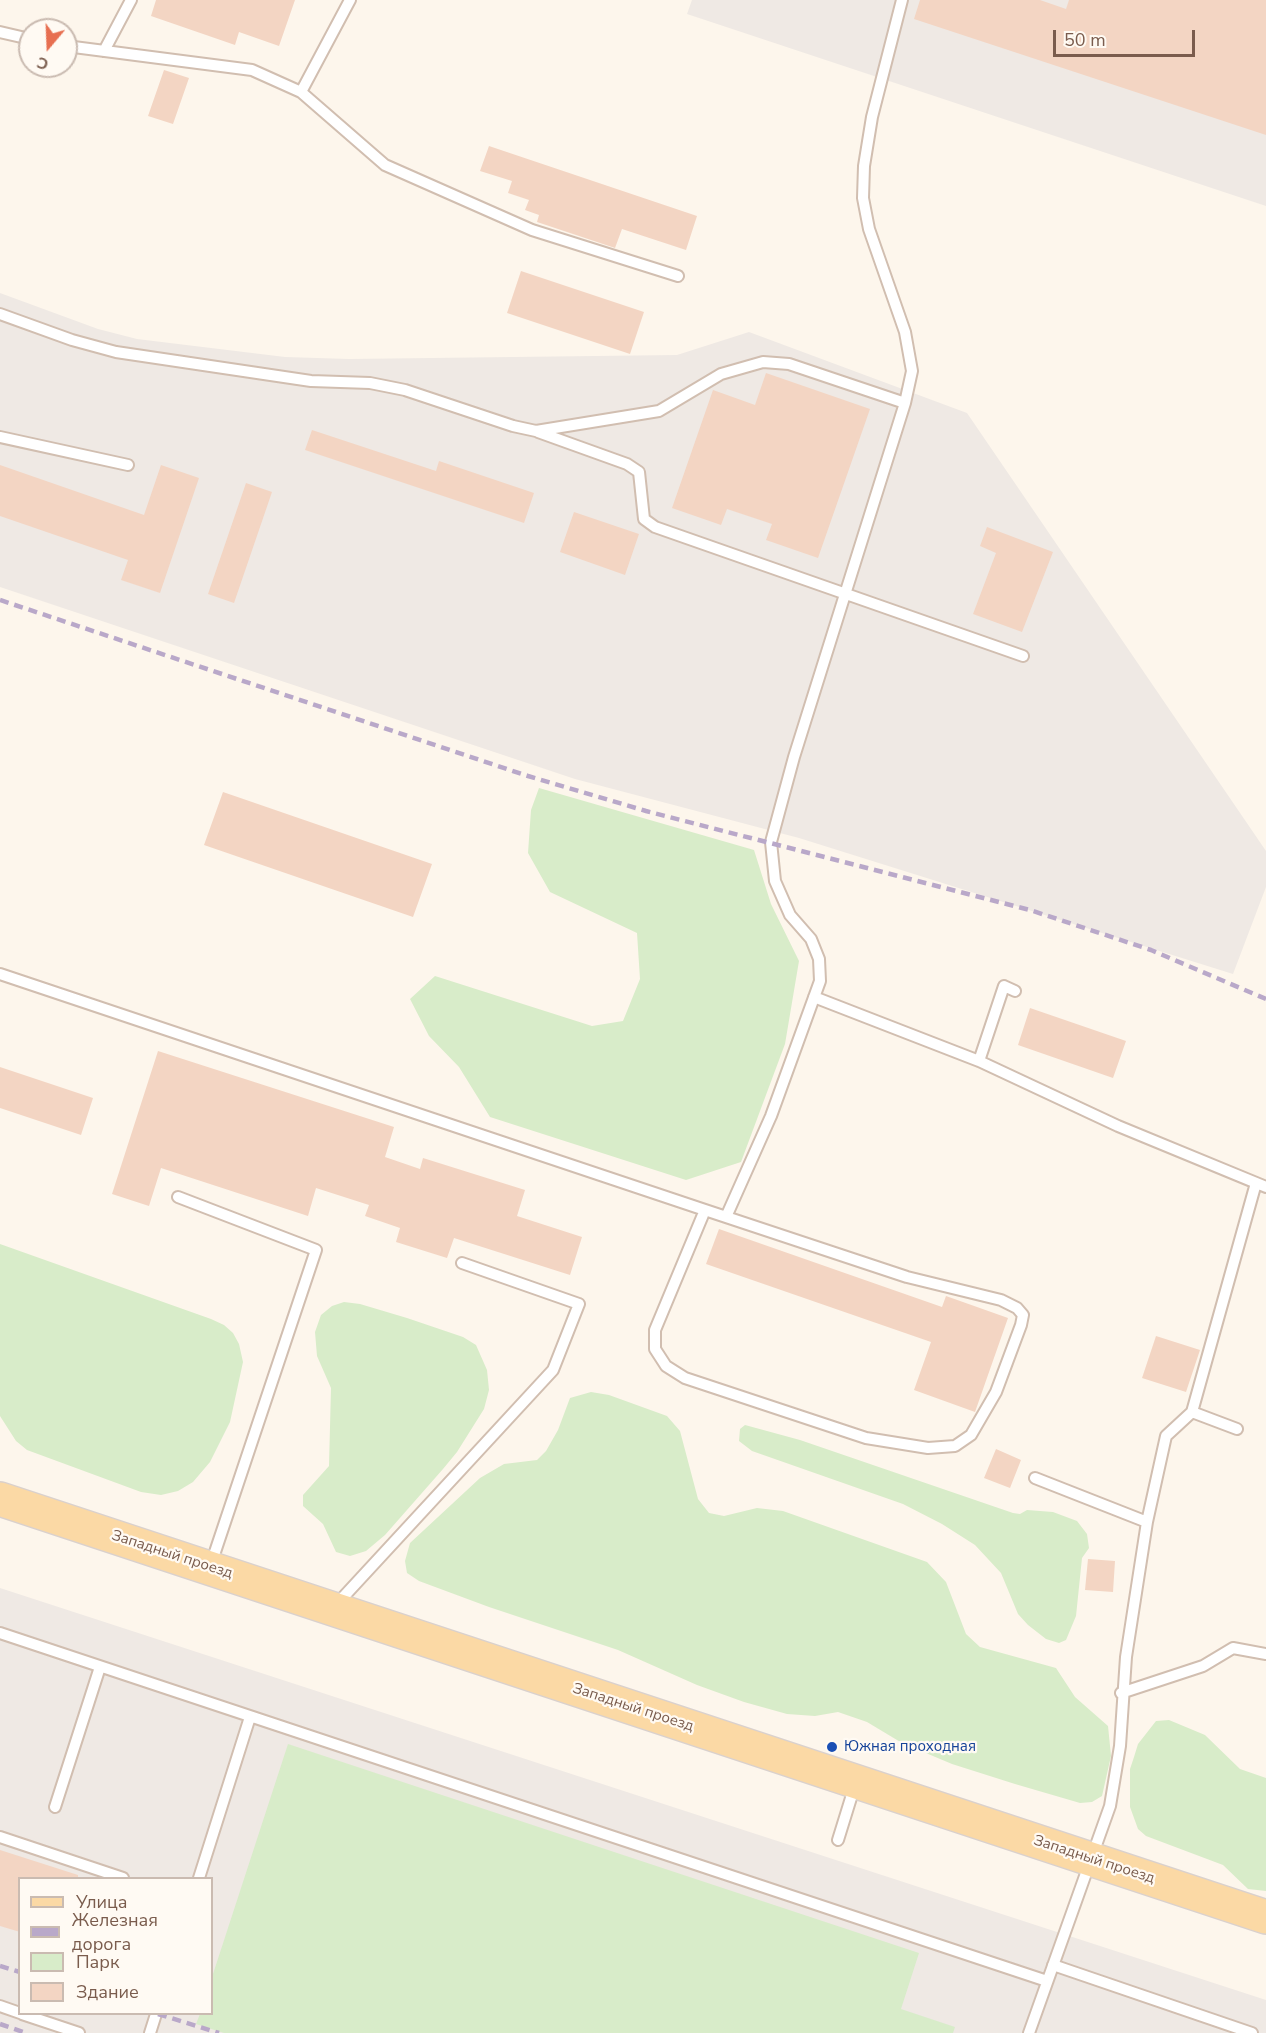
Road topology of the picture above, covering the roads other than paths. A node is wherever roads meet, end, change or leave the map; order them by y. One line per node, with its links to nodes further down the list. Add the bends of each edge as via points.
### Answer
1 (131, 0): 7 (lane)
2 (350, 0): 8 (lane)
3 (902, 0): 11 (lane, via 872,117 863,198 869,229 905,332 912,371)
4 (0, 32): 5 (lane)
5 (18, 36)
6 (78, 48): 7 (lane)
7 (104, 51): 8 (lane, via 252,70)
8 (301, 92): 9 (lane, via 384,165 532,230)
9 (678, 276)
10 (0, 314): 12 (lane, via 116,352 311,381 370,383)
11 (904, 404): 12 (lane, via 789,364 763,362 721,374 659,411); 15 (lane)
12 (536, 431): 15 (lane, via 639,472 644,519 656,527)
13 (0, 437): 14 (lane)
14 (128, 465)
15 (847, 596): 16 (lane); 19 (lane, via 794,757 771,842 775,881 790,915 811,939 819,959 820,981)
16 (1023, 656)
17 (0, 974): 23 (lane)
18 (1016, 991): 20 (lane, via 1004,986)
19 (814, 997): 20 (lane); 24 (lane, via 771,1116)
20 (980, 1061): 21 (lane, via 1118,1126)
21 (1261, 1185): 26 (lane)
22 (178, 1197): 31 (lane, via 316,1250)
23 (705, 1210): 24 (lane); 24 (lane, via 655,1330 655,1349 666,1366 685,1378 866,1438 928,1448 956,1446 971,1435 996,1392 1021,1325 1023,1315 1017,1308 1001,1300 907,1277)
24 (726, 1217)
25 (462, 1263): 32 (lane, via 579,1304 553,1370)
26 (1192, 1412): 27 (lane); 30 (lane, via 1166,1436)
27 (1237, 1429)
28 (1035, 1478): 30 (lane)
29 (0, 1499): 31 (main road, Западный проезд)
30 (1147, 1522): 36 (lane)
31 (210, 1567): 32 (main road, Западный проезд)
32 (333, 1608): 38 (main road, Западный проезд)
33 (0, 1633): 35 (lane)
34 (1266, 1654): 36 (lane, via 1233,1648 1203,1666)
35 (100, 1667): 37 (lane); 39 (lane)
36 (1121, 1693): 42 (lane, via 1115,1781)
37 (250, 1717): 44 (lane); 47 (lane)
38 (856, 1782): 41 (lane); 42 (main road, Западный проезд)
39 (55, 1807)
40 (0, 1837): 43 (lane)
41 (838, 1839)
42 (1090, 1859): 45 (main road, Западный проезд); 46 (lane)
43 (120, 1877)
44 (199, 1877)
45 (1266, 1917)
46 (1053, 1965): 47 (lane); 55 (lane)
47 (1047, 1981): 54 (lane)
48 (0, 2006): 49 (lane)
49 (18, 2012)
50 (27, 2015): 52 (lane)
51 (155, 2015): 53 (lane)
52 (79, 2033)
53 (150, 2033)
54 (1029, 2033)
55 (1252, 2033)

